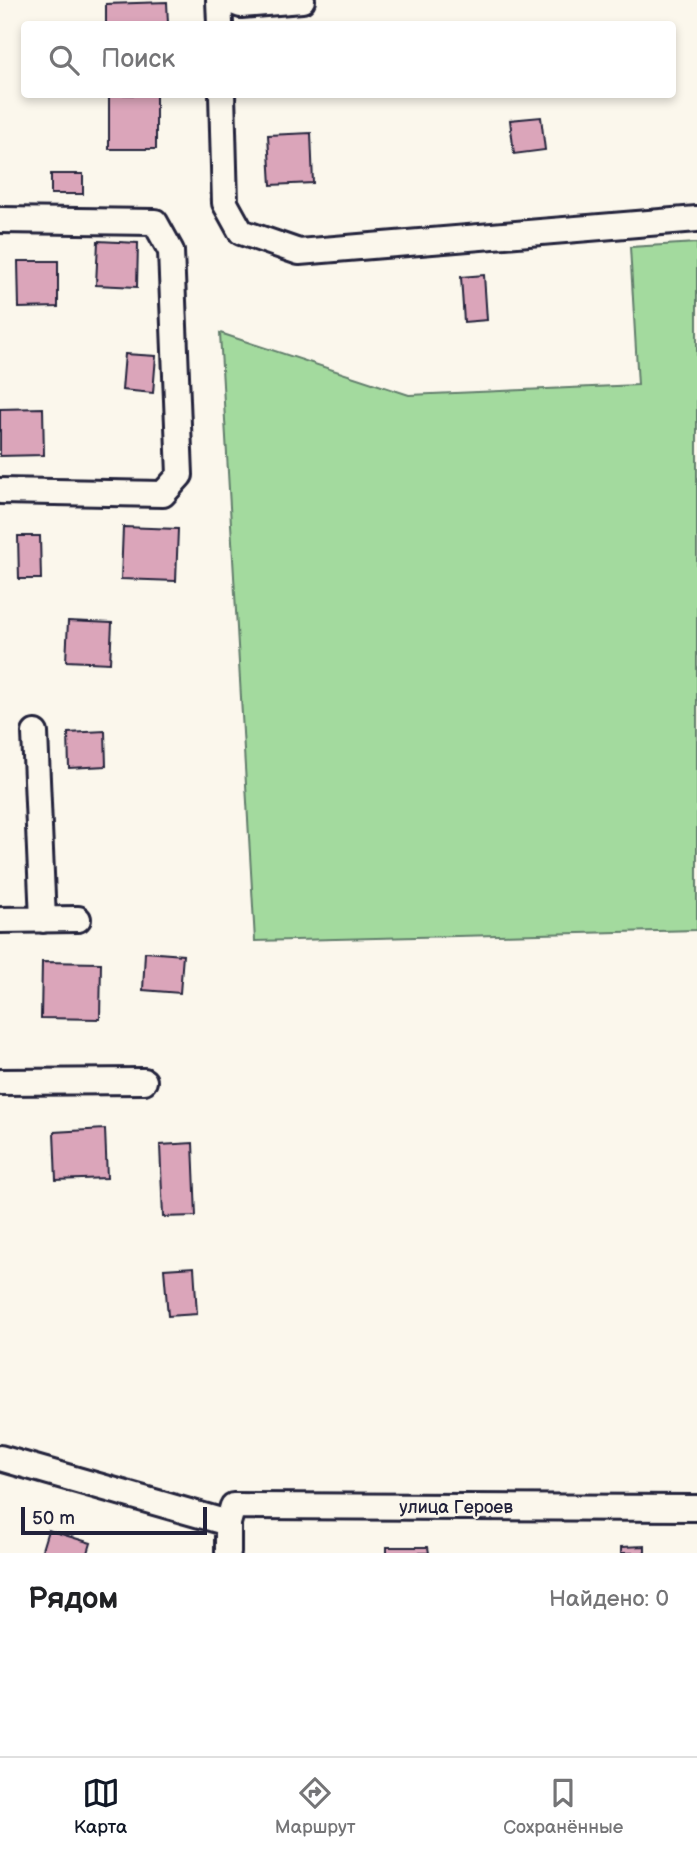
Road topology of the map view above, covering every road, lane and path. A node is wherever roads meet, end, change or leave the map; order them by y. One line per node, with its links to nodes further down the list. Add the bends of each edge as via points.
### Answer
1 (219, 0): 4 (street)
2 (228, 0): 3 (street, via 240,5)
3 (302, 0)
4 (220, 21)
5 (222, 98): 6 (street, via 225,203 241,232 299,252)
6 (697, 219)
7 (0, 220): 8 (street, via 155,222 171,251 180,475 163,494)
8 (0, 491)
9 (35, 733): 12 (street)
10 (78, 919): 12 (street)
11 (0, 920): 12 (street)
12 (43, 920)
13 (144, 1081): 14 (street)
14 (0, 1082)
15 (0, 1458): 17 (street)
16 (697, 1508): 17 (street, улица Героев, via 233,1506)
17 (228, 1541)

